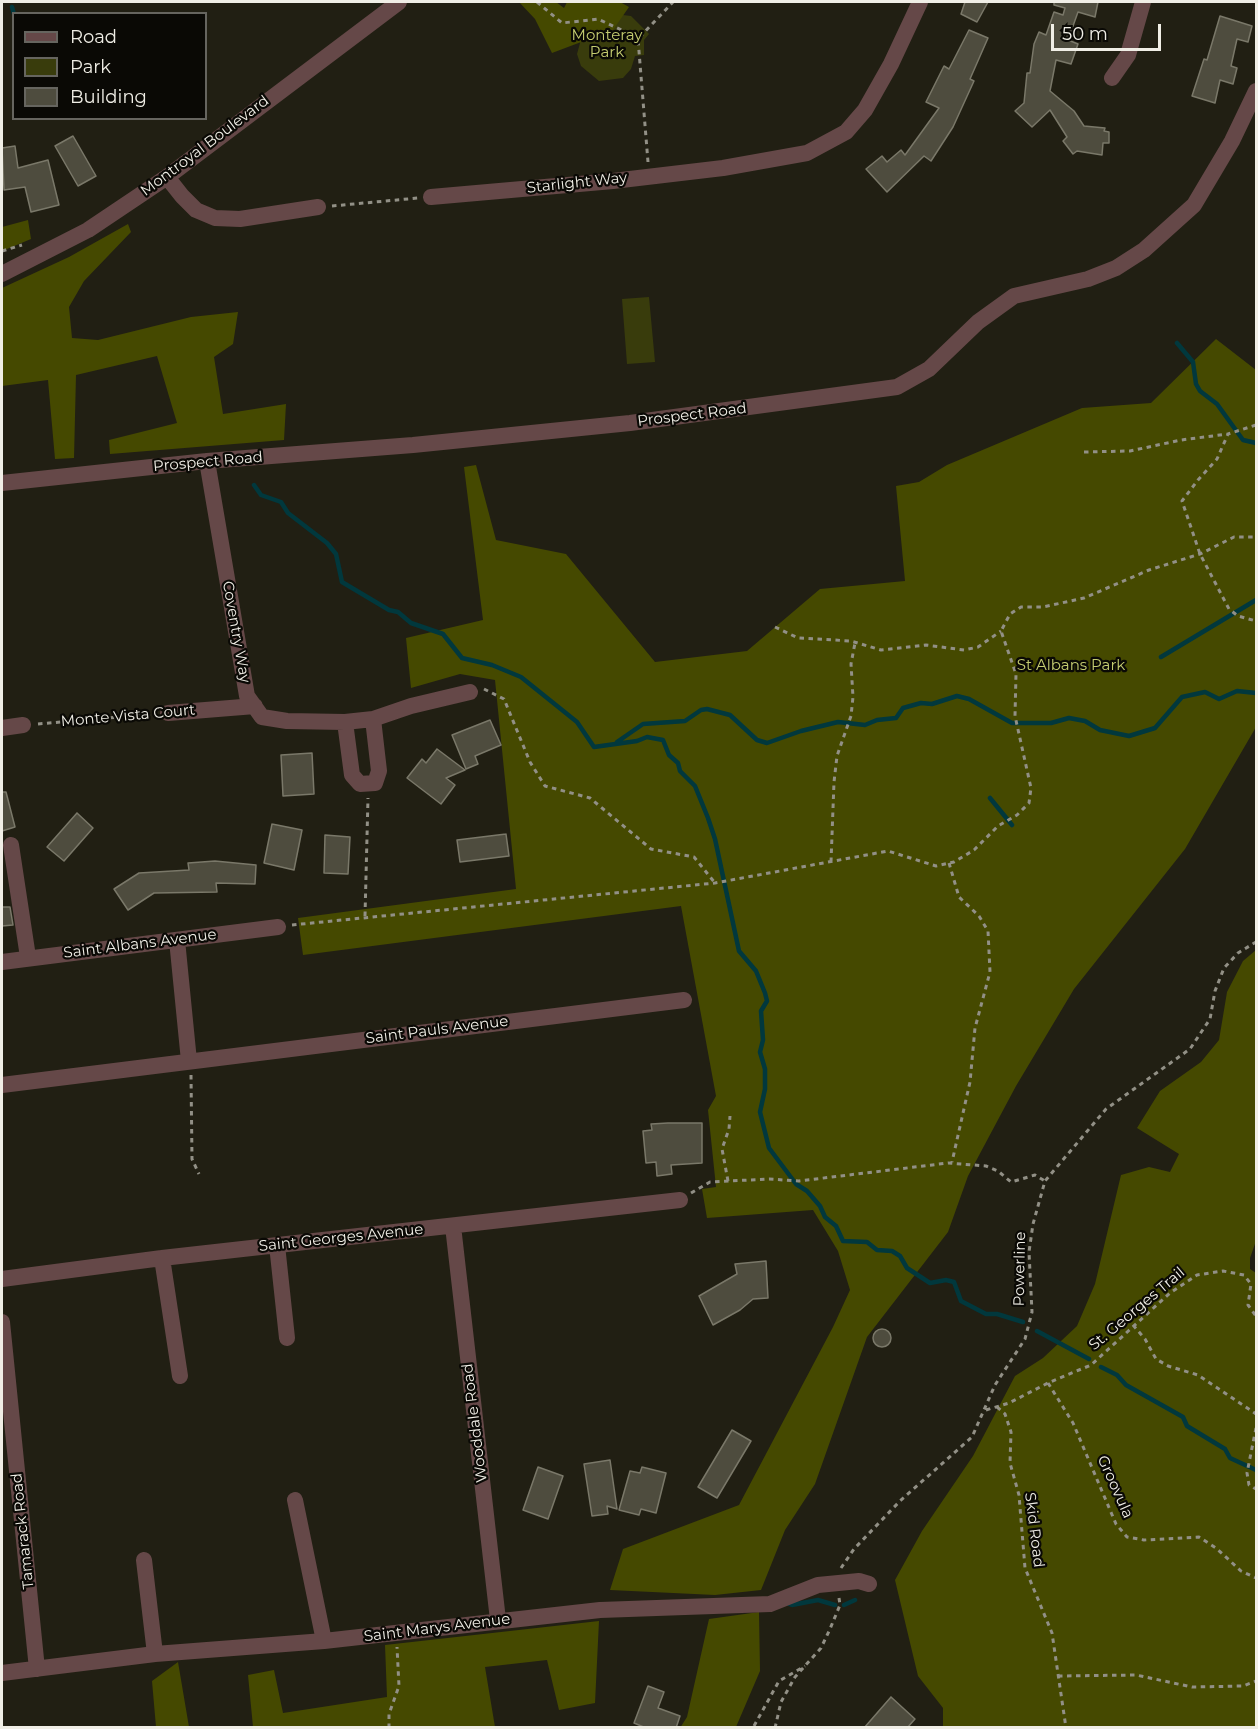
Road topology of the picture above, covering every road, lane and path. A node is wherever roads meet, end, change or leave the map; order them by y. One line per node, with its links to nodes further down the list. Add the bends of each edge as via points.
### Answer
1 (399, 2): 10 (street, Montroyal Boulevard)
2 (537, 2): 6 (path, via 562,23 598,18 630,34)
3 (674, 2): 6 (path)
4 (921, 2): 9 (street, Starlight Way, via 865,110 846,132 792,158)
5 (1143, 2): 7 (street, via 1128,55)
6 (641, 34): 9 (path, via 638,39)
7 (1112, 78)
8 (1257, 91): 19 (street, Prospect Road, via 1194,205 1144,250 1116,268 1088,279 1014,296 978,322 929,369 897,387 630,423 413,446)
9 (648, 176): 11 (street, Starlight Way)
10 (167, 177): 12 (street, via 196,210 215,218 240,219); 15 (street, Montroyal Boulevard, via 88,230)
11 (431, 197): 12 (path)
12 (318, 207)
13 (27, 244): 14 (path)
14 (3, 251)
15 (2, 274)
16 (1257, 425): 17 (path)
17 (1228, 434): 18 (path, via 1130,451); 22 (path, via 1217,459 1182,501)
18 (1084, 452)
19 (207, 461): 20 (street, Prospect Road); 28 (street, Coventry Way, via 247,696)
20 (2, 483)
21 (1257, 537): 22 (path, via 1234,537)
22 (1200, 554): 23 (path, via 1229,609); 25 (path, via 1149,570 1084,598 1043,607 1022,607 1010,614)
23 (1257, 621)
24 (775, 627): 26 (path, via 798,638)
25 (1001, 631): 26 (path, via 978,647 964,650 926,645 881,650); 37 (path, via 1016,675 1015,716 1031,788 1029,803 974,850)
26 (855, 643): 36 (path, via 850,716 836,765)
27 (470, 692): 30 (street); 38 (path, via 483,688 504,699 530,762 545,786 590,798 651,849 694,857)
28 (255, 706): 29 (street, Monte Vista Court); 31 (street, via 262,717)
29 (168, 713): 32 (path, Monte Vista Court)
30 (373, 719): 31 (street); 31 (street, via 378,771 375,783 360,784 352,775)
31 (345, 722)
32 (23, 725): 33 (street)
33 (2, 728)
34 (368, 801): 39 (path)
35 (11, 845): 43 (street)
36 (831, 862): 37 (path, via 888,851 936,866); 38 (path)
37 (949, 863): 50 (path, via 959,897 988,931 990,972 975,1028 970,1082)
38 (715, 883): 39 (path)
39 (365, 916): 40 (path)
40 (278, 927): 41 (street, Saint Albans Avenue)
41 (177, 940): 43 (street, Saint Albans Avenue); 46 (street)
42 (1257, 942): 53 (path, Powerline, via 1238,953 1224,969 1210,1019 1191,1049 1106,1109)
43 (28, 957): 44 (street, Saint Albans Avenue)
44 (2, 962)
45 (684, 1000): 46 (street, Saint Pauls Avenue)
46 (189, 1060): 47 (street, Saint Pauls Avenue)
47 (2, 1085)
48 (192, 1091): 51 (path, via 192,1159)
49 (730, 1116): 52 (path, via 722,1149)
50 (952, 1163): 52 (path, via 799,1181); 53 (path, via 986,1166 1011,1182 1035,1175)
51 (199, 1174)
52 (728, 1181): 54 (path, via 704,1184)
53 (1046, 1181): 66 (path, Powerline, via 1029,1252 1031,1322 1025,1339 995,1385)
54 (680, 1200): 55 (street, Saint Georges Avenue)
55 (453, 1227): 56 (street, Saint Georges Avenue); 75 (street, Wooddale Road)
56 (277, 1245): 57 (street, Saint Georges Avenue); 62 (street)
57 (162, 1258): 58 (street, Saint Georges Avenue); 63 (street)
58 (2, 1279)
59 (1257, 1316): 61 (path, St. Georges Trail, via 1248,1305 1251,1284 1245,1275 1237,1271 1208,1272 1184,1282)
60 (2, 1322): 80 (street, Tamarack Road)
61 (1132, 1325): 64 (path, St. Georges Trail, via 1091,1365); 67 (path, via 1156,1359 1198,1375)
62 (287, 1338)
63 (180, 1376)
64 (1048, 1383): 65 (path, St. Georges Trail); 72 (path, Groovula, via 1072,1423 1116,1524 1127,1537 1199,1537 1241,1571)
65 (997, 1407): 66 (path, St. Georges Trail); 82 (path, Skid Road, via 1005,1414 1011,1432 1010,1463 1019,1495 1025,1568 1052,1633)
66 (986, 1410): 73 (path, Powerline, via 972,1437 900,1501 854,1549)
67 (1257, 1414)
68 (1257, 1428): 69 (path, via 1247,1473 1249,1485)
69 (1257, 1489)
70 (296, 1500): 77 (street)
71 (144, 1560): 78 (street)
72 (1257, 1578)
73 (838, 1582): 74 (street, Saint Marys Avenue); 75 (street, Saint Marys Avenue, via 818,1585 770,1604 600,1610); 79 (path, via 840,1605 836,1619 821,1648)
74 (869, 1584)
75 (498, 1620): 76 (street, Saint Marys Avenue)
76 (395, 1634): 77 (street, Saint Marys Avenue); 85 (path, via 399,1686 389,1714)
77 (324, 1641): 78 (street, Saint Marys Avenue)
78 (155, 1654): 80 (street, Saint Marys Avenue)
79 (806, 1665): 84 (path, via 779,1681); 86 (path, via 781,1702)
80 (38, 1669): 81 (street, Saint Marys Avenue)
81 (2, 1673)
82 (1058, 1676): 83 (path, via 1136,1674 1192,1687 1243,1686); 87 (path, Skid Road)
83 (1257, 1681)
84 (754, 1726)
85 (389, 1728)
86 (775, 1728)
87 (1066, 1728)

